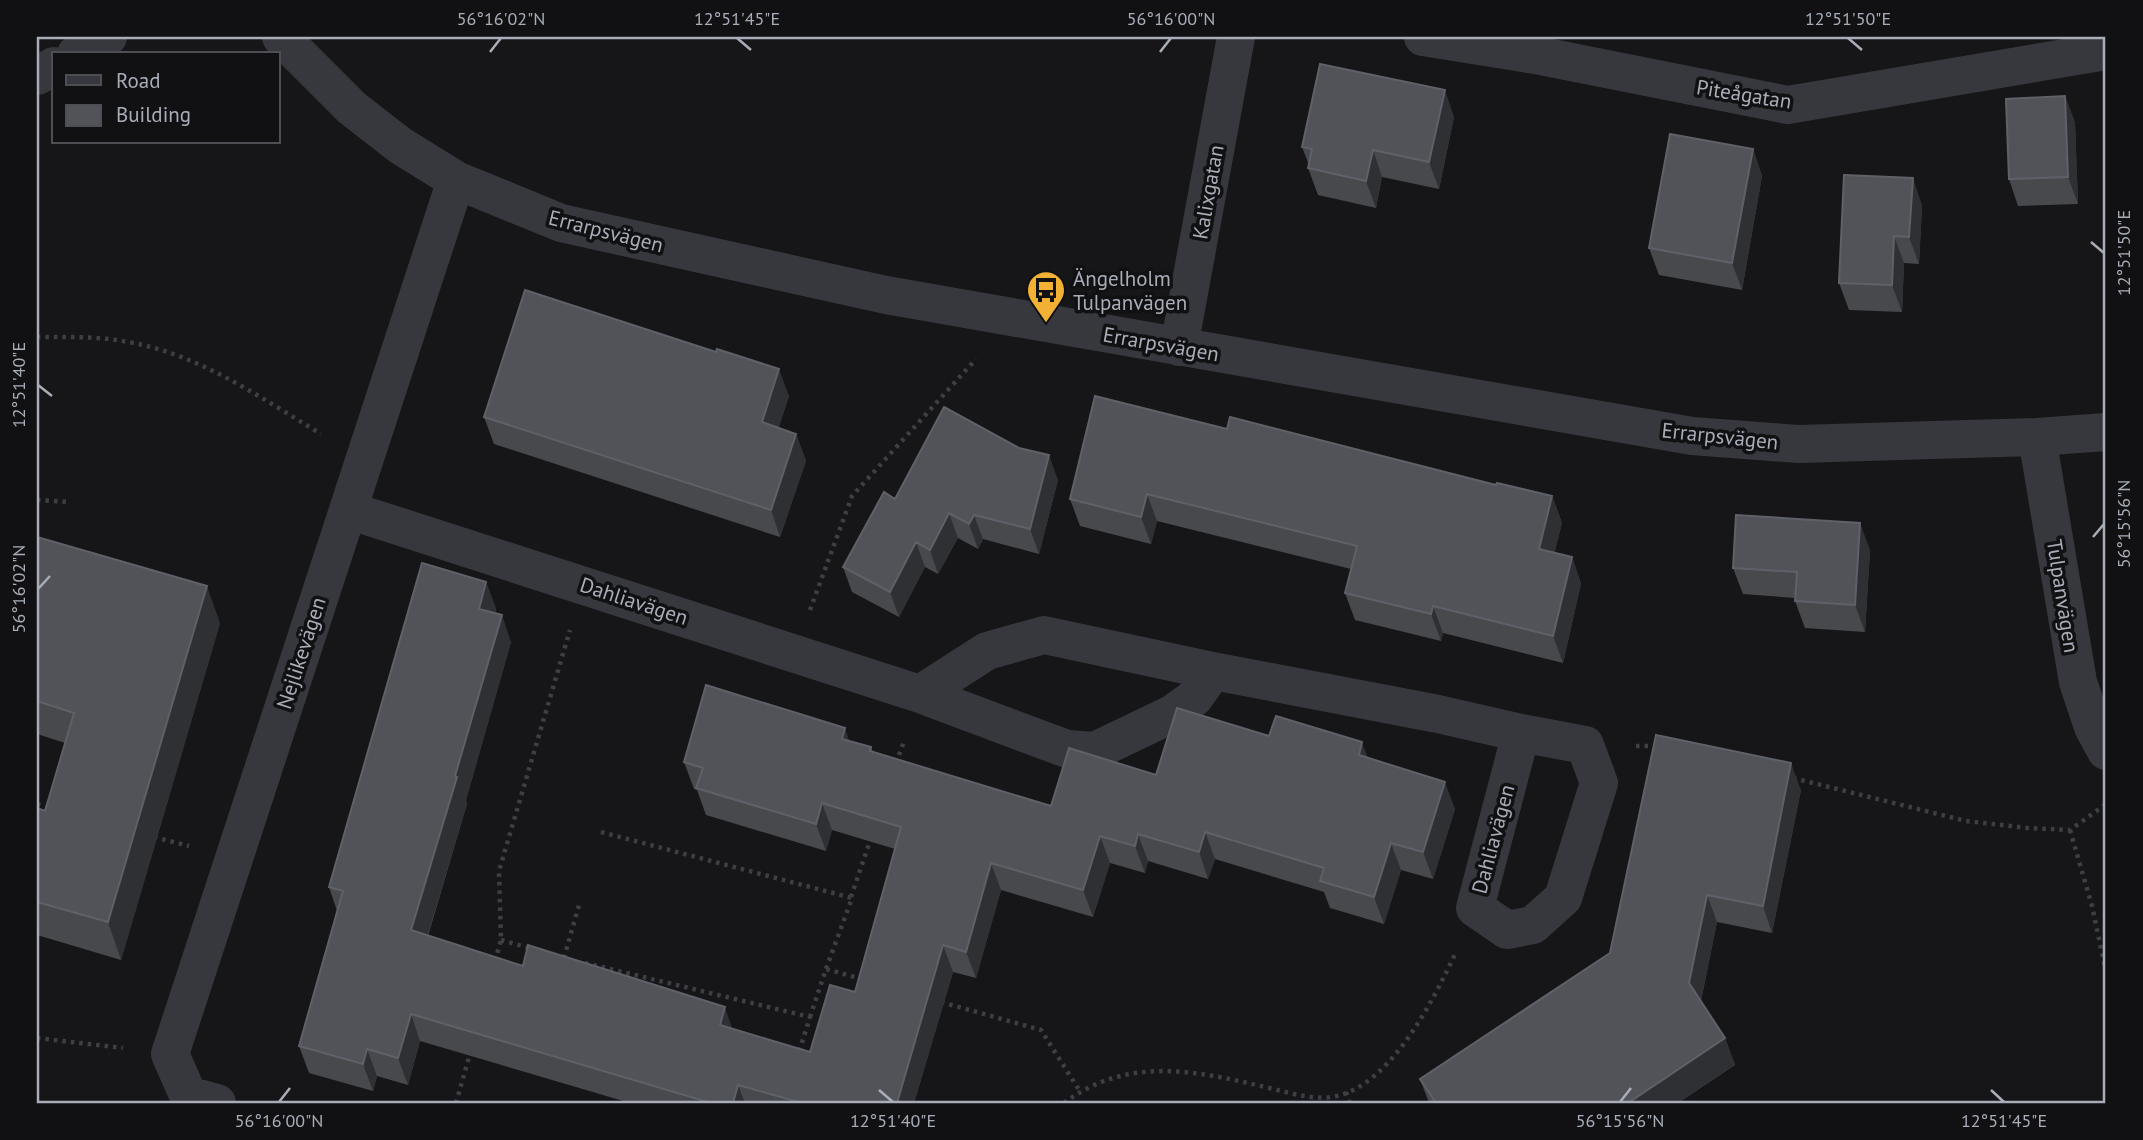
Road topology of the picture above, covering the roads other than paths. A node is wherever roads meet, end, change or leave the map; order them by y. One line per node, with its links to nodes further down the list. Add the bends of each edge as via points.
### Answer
1 (108, 37): 7 (street)
2 (281, 37): 8 (street, Errarpsvägen, via 352,108)
3 (1236, 37): 9 (street, Kalixgatan)
4 (1423, 37): 5 (street, Piteågatan)
5 (1540, 46): 6 (street, Piteågatan, via 1788,105)
6 (2106, 51)
7 (80, 52)
8 (456, 180): 9 (street, Errarpsvägen, via 561,223 886,295); 12 (street, Nejlikevägen)
9 (1180, 347): 11 (street, Errarpsvägen, via 1692,436 1799,444)
10 (2106, 432): 11 (street, Errarpsvägen)
11 (2037, 437): 16 (street, Tulpanvägen, via 2077,682)
12 (348, 510): 14 (street, Dahliavägen); 17 (street, Nejlikevägen, via 170,1054 188,1096)
13 (1213, 670): 14 (street, via 1044,635 987,651); 14 (street, Dahliavägen, via 1194,698 1172,714 1095,751 1066,749); 15 (street)
14 (920, 694)
15 (1521, 733): 15 (street, Dahliavägen, via 1475,908 1507,930 1533,925 1563,898 1599,783 1585,745)
16 (2106, 751)
17 (217, 1103)

